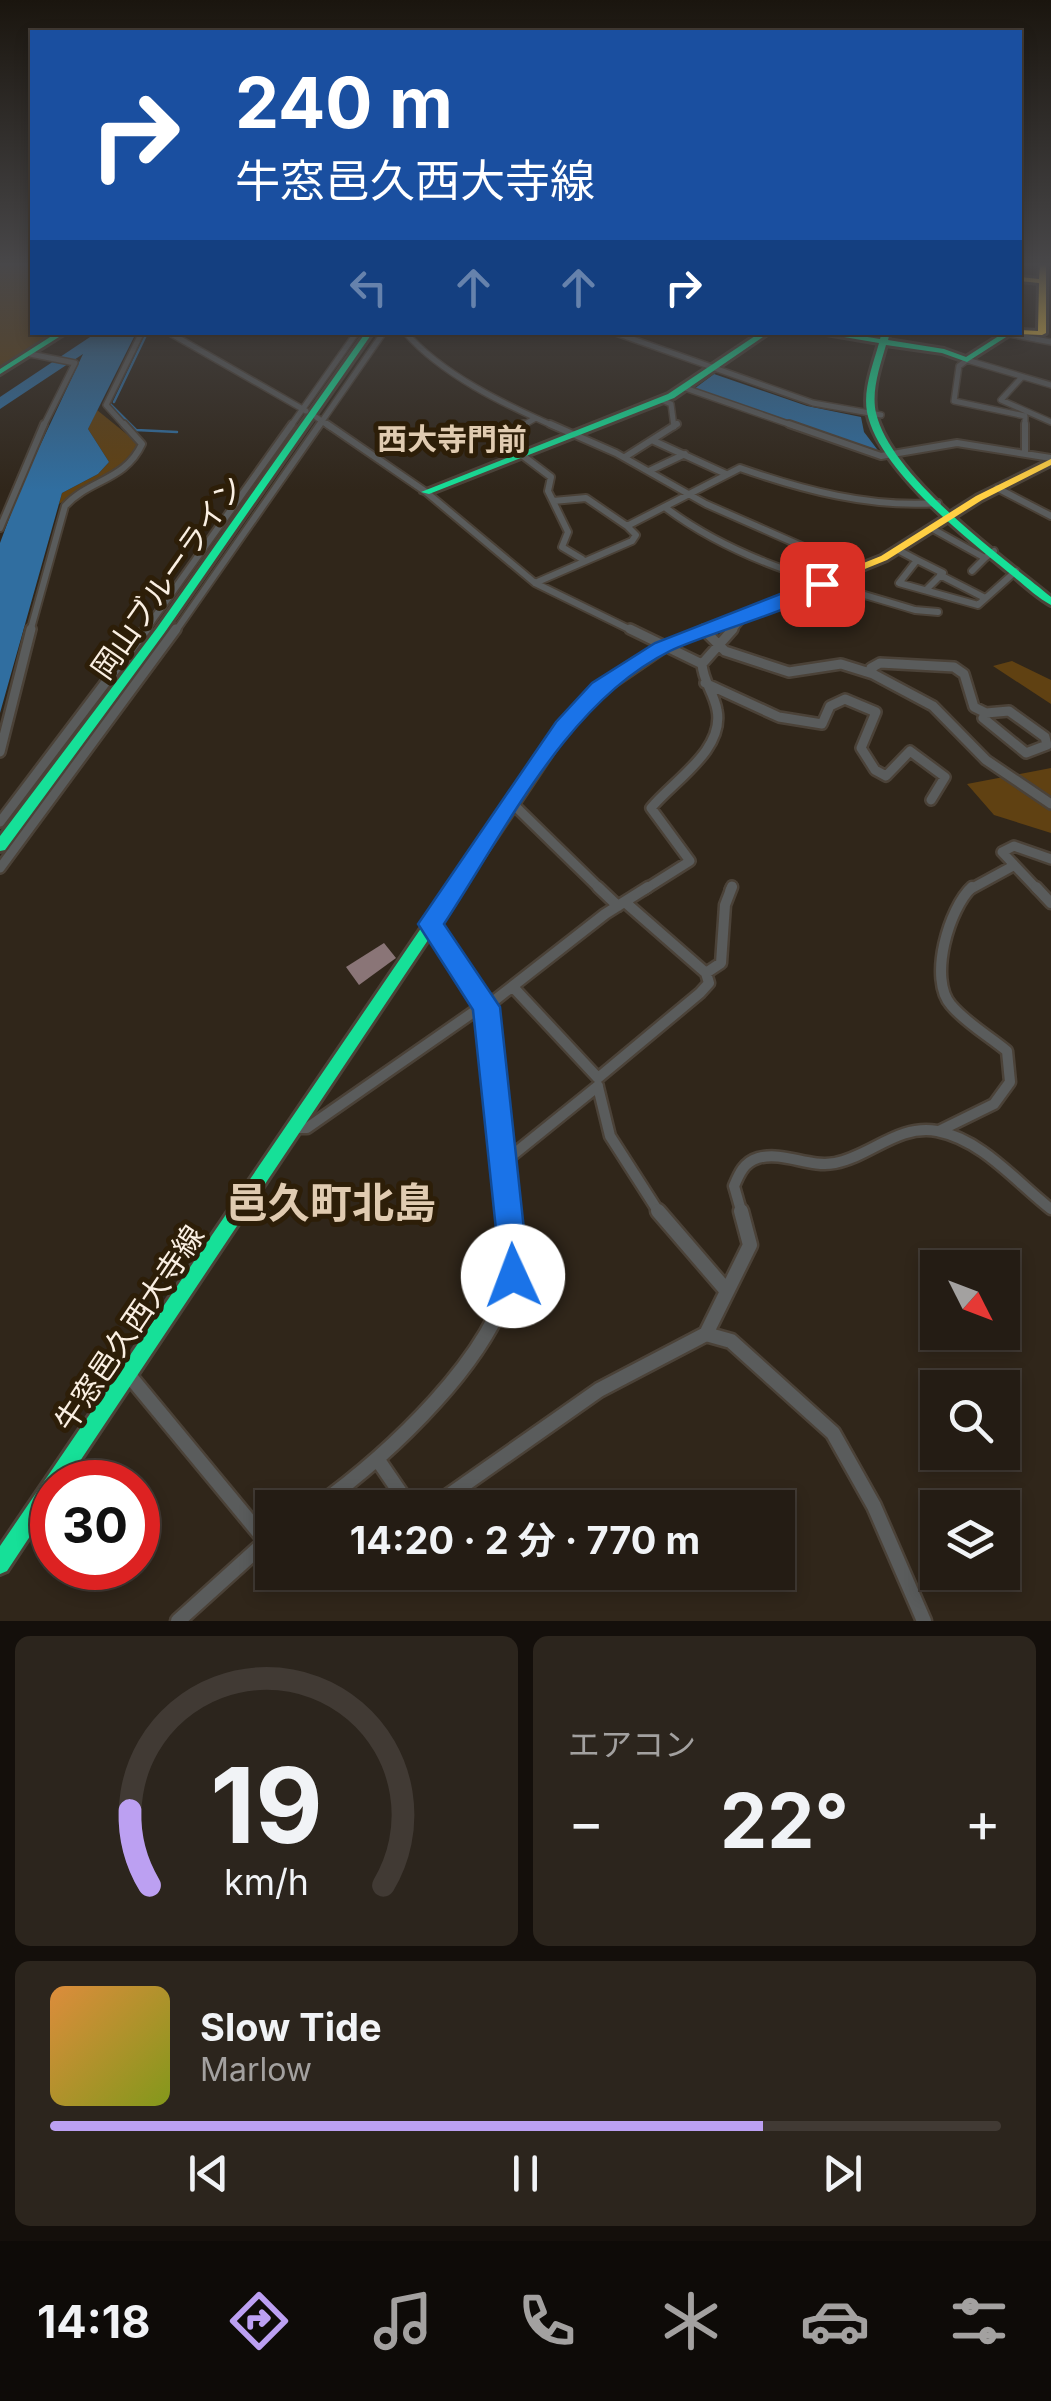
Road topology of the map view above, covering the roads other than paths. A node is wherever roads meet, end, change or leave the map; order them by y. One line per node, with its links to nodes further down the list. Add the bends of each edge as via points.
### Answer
1 (889, 338): 22 (main road)
2 (54, 339): 13 (main road)
3 (139, 339): 70 (street, via 106,405 142,444 140,452 122,473 71,500 61,516)
4 (180, 339): 21 (street)
5 (353, 339): 21 (street)
6 (365, 339): 75 (main road, 岡山ブルーライン)
7 (379, 339): 23 (street)
8 (413, 339): 24 (street)
9 (632, 339): 15 (street)
10 (757, 339): 15 (main road)
11 (892, 339): 14 (main road)
12 (1001, 339): 14 (main road)
13 (30, 354): 16 (main road); 45 (street, via 75,363)
14 (967, 360): 17 (street); 29 (street, via 958,368 954,400 1026,416)
15 (714, 368): 19 (main road); 22 (street, via 813,403)
16 (0, 372)
17 (1022, 377): 18 (street); 25 (street, via 1001,400)
18 (1051, 384)
19 (685, 388): 20 (main road); 31 (street, via 835,443)
20 (662, 400): 26 (main road); 27 (street, via 678,422)
21 (306, 410): 68 (street)
22 (876, 415): 31 (main road)
23 (320, 419): 37 (street); 78 (street)
24 (534, 420): 26 (street); 30 (street, via 515,432 510,446)
25 (1051, 422)
26 (570, 436): 30 (main road); 32 (street)
27 (654, 441): 28 (street); 32 (street)
28 (685, 454): 34 (street); 35 (street)
29 (1025, 454): 31 (street, via 957,442); 33 (street)
30 (520, 455): 37 (main road); 39 (street, via 551,477)
31 (895, 455): 40 (main road); 42 (main road)
32 (626, 457): 34 (street)
33 (1051, 460): 36 (main road, 牛窓邑久西大寺線)
34 (649, 472): 38 (street)
35 (726, 474): 38 (street); 40 (street, via 740,468 806,491)
36 (997, 488): 42 (main road, 牛窓邑久西大寺線); 43 (street)
37 (426, 492): 55 (street)
38 (688, 494): 41 (street); 51 (street)
39 (552, 501): 44 (street, via 586,498); 49 (street, via 568,532 562,547)
40 (938, 503): 42 (main road)
41 (666, 508): 44 (street); 56 (street, via 722,548)
42 (952, 514): 46 (main road, 牛窓邑久西大寺線); 48 (main road)
43 (1051, 516)
44 (627, 526): 49 (street, via 636,538)
45 (0, 528)
46 (931, 528): 47 (main road, 牛窓邑久西大寺線); 48 (street)
47 (898, 550): 50 (street); 51 (main road, 牛窓邑久西大寺線)
48 (989, 554): 52 (main road); 53 (street)
49 (582, 560): 55 (street)
50 (917, 560): 54 (street); 57 (street, via 899,583)
51 (856, 570): 56 (main road, 牛窓邑久西大寺線)
52 (1016, 571): 58 (street); 59 (main road)
53 (972, 572)
54 (940, 575): 57 (street); 58 (street)
55 (535, 583): 64 (street)
56 (822, 584): 60 (street); 61 (main road, 牛窓邑久西大寺線)
57 (926, 590): 58 (street, via 978,605)
58 (985, 598)
59 (1051, 602)
60 (938, 612)
61 (747, 613): 62 (main road, 牛窓邑久西大寺線); 63 (street)
62 (704, 630): 63 (street); 64 (main road, 牛窓邑久西大寺線)
63 (718, 645): 65 (street); 66 (street, via 789,672 842,664)
64 (662, 648): 65 (street); 72 (main road, 牛窓邑久西大寺線, via 586,700)
65 (702, 664): 67 (street)
66 (873, 674): 69 (street, via 872,666 880,663 954,667 964,674 974,708); 73 (street, via 933,706 986,760)
67 (705, 683): 71 (street, via 779,718 822,724 830,706 845,699 861,704 876,712 861,748 875,770 886,776 910,751 945,777); 81 (street, via 718,719 714,735 651,808 690,860)
68 (98, 702): 74 (street)
69 (986, 712): 69 (street, via 985,721 1022,751 1048,745 1009,711)
70 (0, 752)
71 (931, 800)
72 (512, 803): 81 (street); 82 (main road, 牛窓邑久西大寺線)
73 (1051, 804)
74 (0, 822)
75 (0, 846)
76 (1051, 859): 77 (street, via 1009,846 1002,852)
77 (1013, 866): 80 (street); 88 (street, via 970,888 955,906 942,970 948,1003 1007,1051 1012,1062 1006,1089 992,1109)
78 (0, 868)
79 (732, 886): 83 (street, via 722,920 722,963)
80 (1051, 902)
81 (622, 904): 83 (street); 84 (street)
82 (430, 924): 85 (street); 87 (main road, 牛窓邑久西大寺線)
83 (706, 973): 86 (street, via 709,983 700,993)
84 (513, 987): 85 (street); 86 (street)
85 (485, 1005): 87 (street, via 307,1128); 89 (street)
86 (598, 1083): 89 (street); 91 (street, via 598,1105 624,1161)
87 (293, 1128): 93 (main road, 牛窓邑久西大寺線)
88 (939, 1131): 90 (street, via 980,1150); 91 (street, via 901,1132 829,1164 768,1157 746,1163 734,1196 750,1245)
89 (504, 1162): 95 (street, via 513,1276 432,1412)
90 (1051, 1209)
91 (726, 1290): 92 (street)
92 (706, 1334): 98 (street, via 599,1390); 104 (street, via 731,1341 834,1433)
93 (128, 1374): 94 (main road, 牛窓邑久西大寺線); 100 (street)
94 (70, 1460)
95 (380, 1463): 96 (street); 97 (street)
96 (341, 1490)
97 (398, 1490)
98 (457, 1490)
99 (30, 1520): 102 (main road, 牛窓邑久西大寺線)
100 (255, 1523)
101 (255, 1552): 103 (street)
102 (0, 1564)
103 (178, 1621)
104 (924, 1621)

